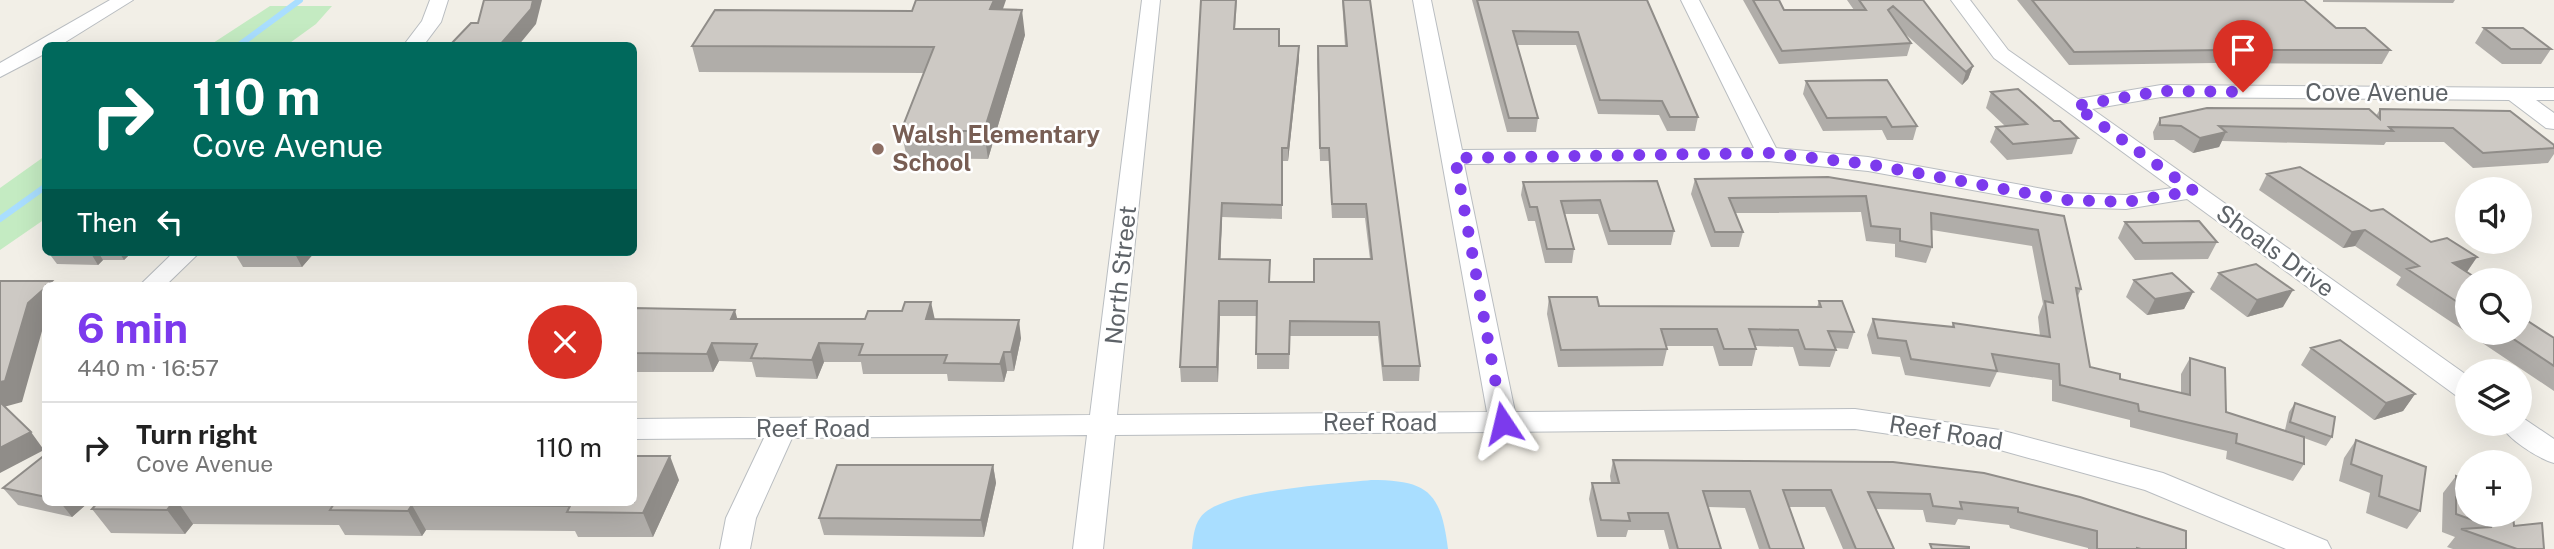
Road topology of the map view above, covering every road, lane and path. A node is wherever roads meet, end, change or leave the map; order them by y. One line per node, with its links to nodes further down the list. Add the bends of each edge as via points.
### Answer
1 (124, 0): 7 (street)
2 (439, 0): 8 (street, via 431,22)
3 (1151, 0): 22 (street, North Street)
4 (1422, 0): 16 (street)
5 (1690, 0): 15 (street)
6 (1960, 0): 13 (street, Shoals Drive, via 2001,54)
7 (51, 42)
8 (415, 42)
9 (42, 47): 10 (street)
10 (0, 71)
11 (2514, 94): 12 (street, Cove Avenue); 13 (street, Cove Avenue, via 2161,91); 14 (street)
12 (2554, 94)
13 (2075, 106): 17 (street, Shoals Drive)
14 (2554, 124)
15 (1768, 153): 16 (street); 17 (street, via 1868,164 2064,200 2126,202)
16 (1455, 158): 21 (street)
17 (2194, 191): 20 (street, Shoals Drive)
18 (184, 256): 19 (street)
19 (155, 282)
20 (2455, 381)
21 (1503, 423): 22 (street, Reef Road); 29 (street, Reef Road, via 1855,419 2000,440 2153,481)
22 (1104, 426): 24 (street, Reef Road); 28 (street, North Street)
23 (637, 429): 24 (street, Reef Road)
24 (782, 429): 27 (street, via 741,518)
25 (2531, 436): 26 (street)
26 (2554, 453)
27 (735, 549)
28 (1088, 549)
29 (2316, 549)

